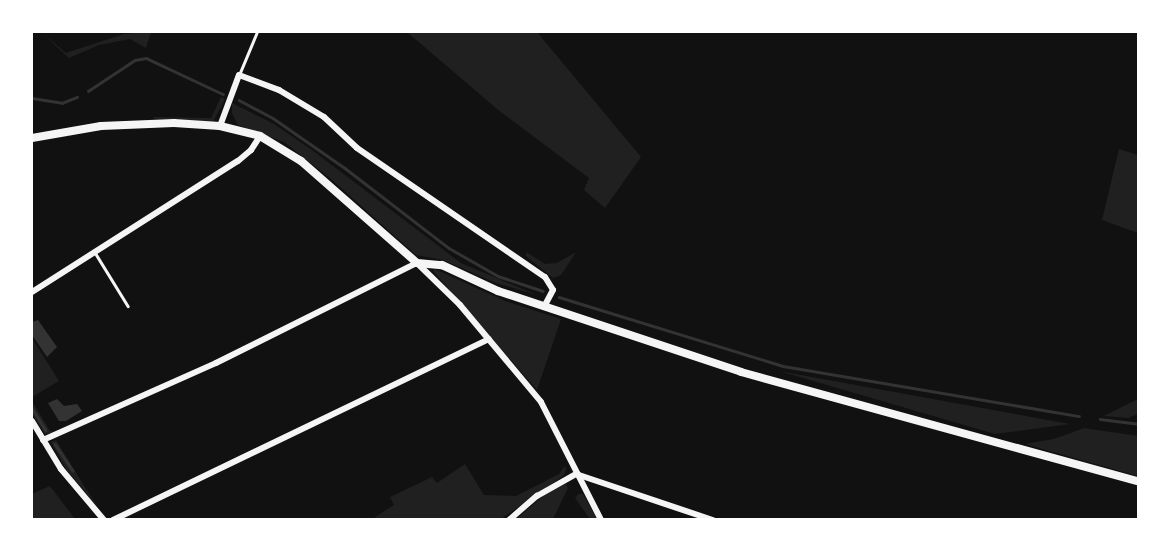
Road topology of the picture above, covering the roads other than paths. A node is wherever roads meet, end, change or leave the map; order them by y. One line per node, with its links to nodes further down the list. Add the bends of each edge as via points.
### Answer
1 (257, 32): 2 (lane)
2 (239, 75): 3 (street); 10 (street, via 279,90 324,117 357,148 530,264 552,285)
3 (220, 127): 4 (street); 5 (street, via 101,126)
4 (260, 136): 6 (street, via 238,161); 7 (street, via 301,161)
5 (32, 138)
6 (94, 251): 8 (street); 9 (lane)
7 (418, 263): 10 (street, via 442,265); 11 (street); 13 (street, via 216,363)
8 (32, 292)
9 (128, 306)
10 (544, 307): 15 (street, via 741,372)
11 (489, 340): 14 (street, via 541,402); 17 (street)
12 (32, 421): 13 (street)
13 (43, 440): 16 (street)
14 (576, 474): 18 (street, via 537,496); 19 (street); 20 (street)
15 (1139, 481)
16 (104, 520)
17 (113, 520)
18 (509, 520)
19 (601, 520)
20 (713, 520)

